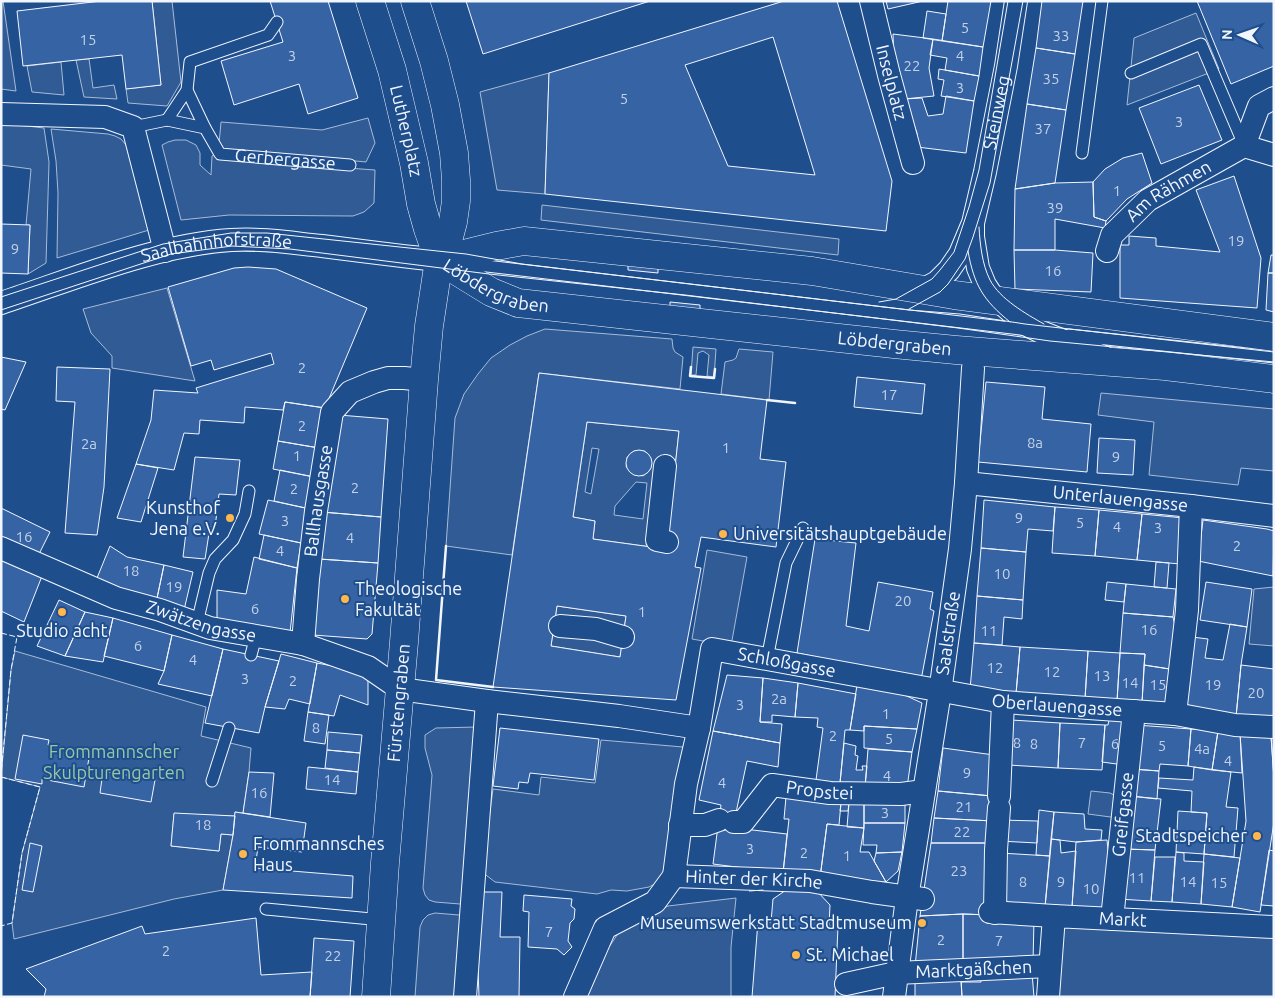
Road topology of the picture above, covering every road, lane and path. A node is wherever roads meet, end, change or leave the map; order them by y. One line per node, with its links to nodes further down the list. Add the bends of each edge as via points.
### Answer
1 (370, 1): 23 (main road, Lutherplatz, via 392,70 428,229)
2 (415, 1): 23 (main road, Lutherplatz, via 434,61 454,153 456,201 449,237)
3 (871, 1): 18 (street, Inselplatz)
4 (1016, 1): 20 (street, Steinweg, via 999,104)
5 (1102, 1): 16 (lane)
6 (277, 22): 8 (lane, via 268,35 190,62)
7 (1131, 73): 11 (lane, via 1201,44)
8 (187, 90): 12 (lane); 14 (lane, Gerbergasse)
9 (1266, 102): 11 (lane); 15 (street)
10 (1, 114): 13 (street, via 105,117)
11 (1232, 118): 15 (lane)
12 (167, 120): 13 (lane); 14 (lane)
13 (132, 127): 21 (street)
14 (205, 128): 19 (lane, Gerbergasse, via 220,154)
15 (1244, 146): 17 (street); 22 (street, Am Rähmen, via 1148,200 1112,235)
16 (1082, 153)
17 (1274, 155)
18 (913, 163)
19 (350, 164)
20 (973, 223): 24 (street, Steinweg, via 960,254 948,270 937,282); 25 (street, Steinweg, via 978,268 988,290)
21 (165, 251): 23 (street, Saalbahnhofstraße, via 232,240 267,240); 26 (street, Saalbahnhofstraße)
22 (1107, 251)
23 (439, 260): 24 (main road, Löbdergraben, via 524,241 812,271); 27 (lane); 30 (main road, Löbdergraben, via 491,292 518,303 894,344); 33 (main road, Lutherplatz)
24 (922, 290): 25 (main road, Löbdergraben)
25 (998, 300): 27 (street, Löbdergraben, via 1025,324); 28 (main road, Löbdergraben)
26 (1, 304)
27 (1041, 332): 29 (lane); 30 (street, Löbdergraben)
28 (1274, 337)
29 (1274, 357)
30 (1118, 362): 32 (main road, Löbdergraben)
31 (973, 368): 35 (street, Saalstraße)
32 (1274, 379)
33 (424, 380): 45 (street, Ballhausgasse, via 388,378 374,382 350,392 332,412 316,511); 47 (main road, Fürstengraben)
34 (665, 466): 40 (street, via 658,540)
35 (966, 483): 37 (street, Unterlauengasse); 48 (street, Saalstraße)
36 (249, 491): 42 (lane, via 245,514 233,540 216,559 209,573)
37 (1192, 506): 38 (street, Unterlauengasse); 52 (street, via 1187,610)
38 (1270, 520)
39 (803, 528): 46 (lane, via 786,563)
40 (668, 542)
41 (1, 548): 42 (street, Zwätzengasse, via 116,598)
42 (196, 624): 45 (street, Zwätzengasse, via 254,645)
43 (560, 626): 44 (street, via 596,629)
44 (623, 636)
45 (304, 644): 47 (street, Zwätzengasse, via 368,667)
46 (767, 659): 48 (street, Schloßgasse); 55 (street, Schloßgasse, via 712,649)
47 (400, 689): 49 (street); 64 (main road, Fürstengraben)
48 (940, 692): 50 (street, Oberlauengasse); 57 (street, Saalstraße)
49 (487, 701): 55 (street); 70 (street)
50 (1003, 702): 51 (street, Oberlauengasse); 62 (street, Markt, via 992,912)
51 (1134, 711): 52 (street, Oberlauengasse); 63 (street, Greifgasse)
52 (1174, 714): 53 (street, Oberlauengasse, via 1235,725)
53 (1274, 727)
54 (229, 728): 56 (lane)
55 (699, 728): 58 (street, Schloßgasse)
56 (212, 781)
57 (924, 791): 58 (street, Propstei, via 830,794 772,785 743,822); 60 (street, Saalstraße)
58 (680, 825): 59 (street, Schloßgasse)
59 (674, 876): 60 (street, Hinter der Kirche, via 810,881); 71 (street, Hinter der Kirche, via 655,902 605,928)
60 (915, 899): 67 (street, Saalstraße)
61 (266, 908): 64 (lane)
62 (1054, 916): 63 (street, Markt); 66 (street)
63 (1112, 919): 65 (street, Markt)
64 (382, 920): 69 (main road, Fürstengraben)
65 (1274, 927)
66 (1050, 966): 67 (street, Marktgäßchen); 73 (street)
67 (896, 973): 68 (street, Marktgäßchen); 72 (street, Saalstraße)
68 (846, 984)
69 (376, 997)
70 (465, 997)
71 (574, 997)
72 (894, 997)
73 (1048, 997)

